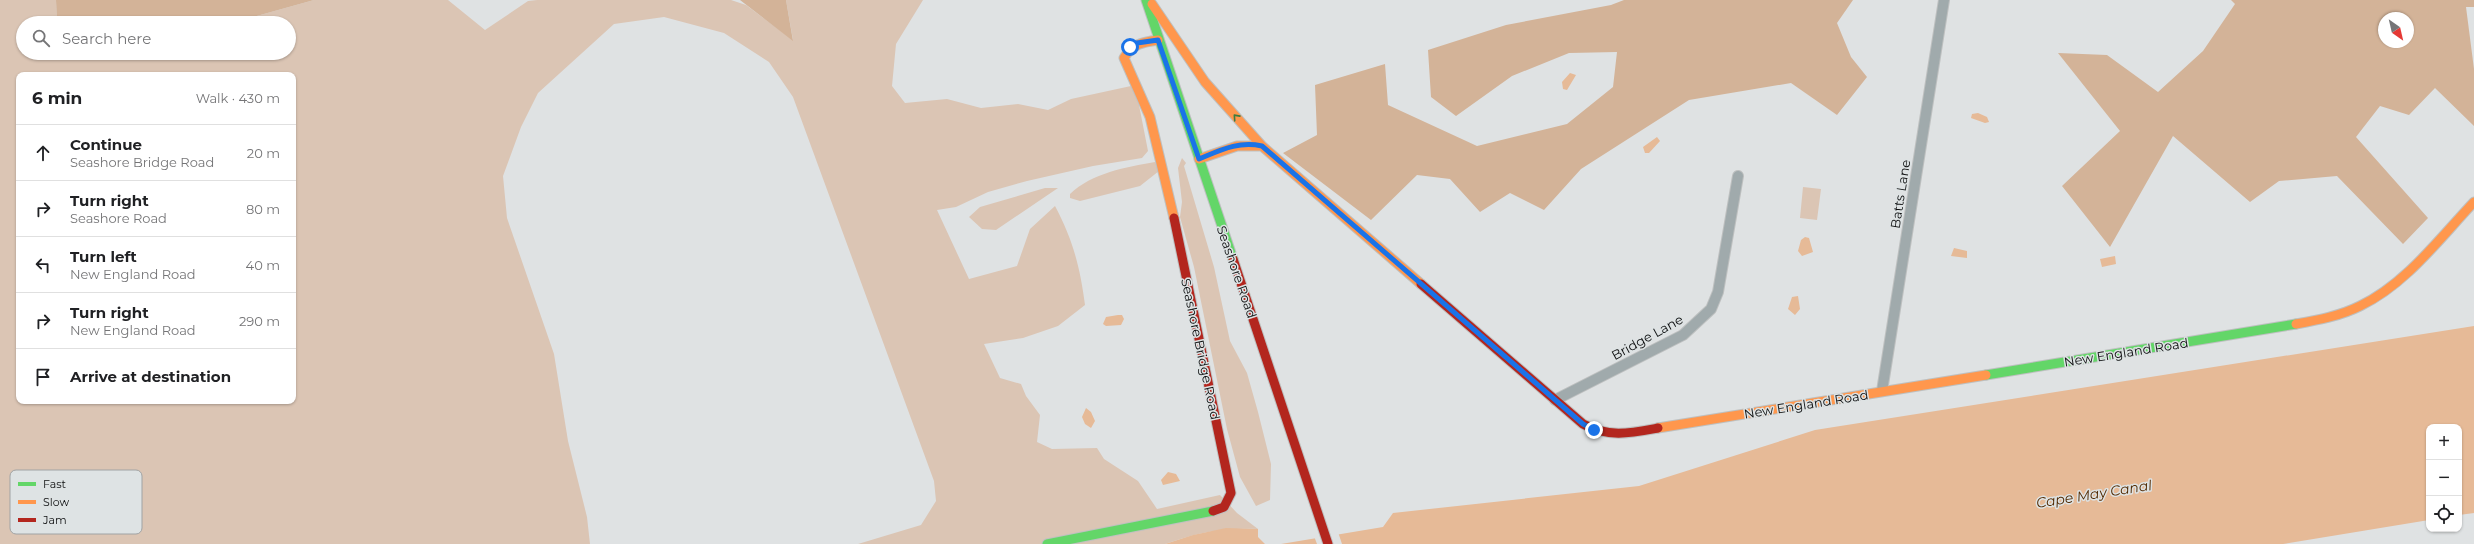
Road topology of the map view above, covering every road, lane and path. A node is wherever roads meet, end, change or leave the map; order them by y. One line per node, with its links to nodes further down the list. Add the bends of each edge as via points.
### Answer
1 (1147, 0): 3 (street, Seashore Road); 4 (street, New England Road, one-way to 1, via 1205,82)
2 (1944, 0): 8 (street, Batts Lane)
3 (1158, 40): 5 (street, Seashore Road); 10 (street, Seashore Bridge Road, via 1137,43 1130,47 1124,58 1150,117 1163,164 1230,493 1224,507 1209,512)
4 (1262, 146): 5 (street, via 1236,145); 9 (street, New England Road)
5 (1199, 159): 11 (street, Seashore Road)
6 (1738, 176): 9 (street, Bridge Lane, via 1718,292 1711,309 1683,335)
7 (2474, 202): 8 (street, New England Road, via 2394,283 2378,296 2343,314)
8 (1882, 391): 9 (street, New England Road, via 1618,435 1594,430 1583,424)
9 (1555, 400)
10 (1047, 544)
11 (1328, 544)

